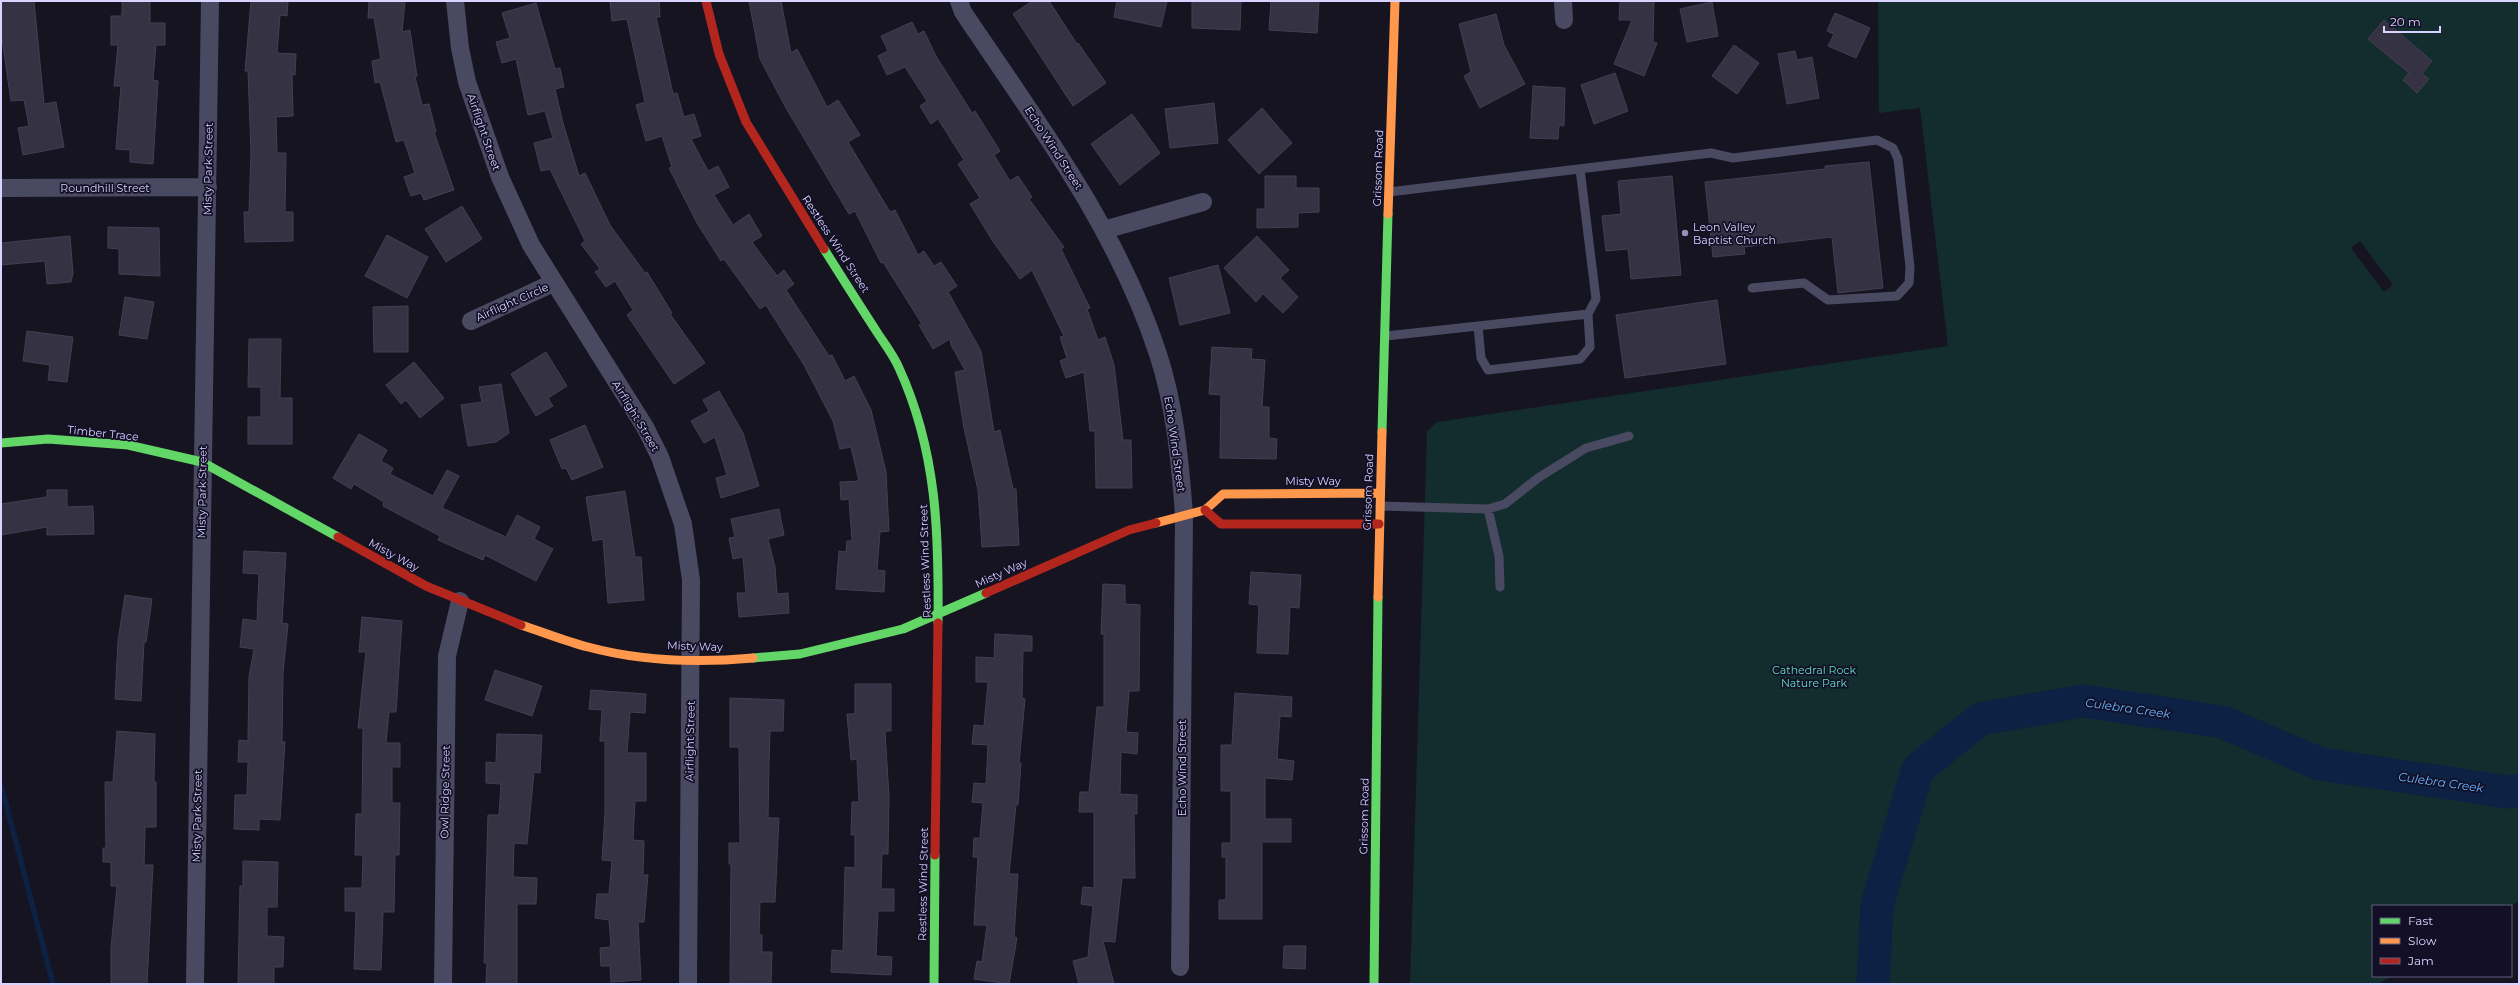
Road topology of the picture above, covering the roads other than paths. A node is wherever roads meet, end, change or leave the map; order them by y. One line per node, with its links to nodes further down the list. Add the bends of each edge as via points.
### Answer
1 (210, 1): 10 (street, Misty Park Street)
2 (455, 1): 14 (street, Airflight Street, via 460,48 468,82 500,177 520,226)
3 (706, 1): 31 (street, Restless Wind Street, via 709,22 722,65 736,103 754,138 879,334 898,366 913,400 924,435 935,492 939,543)
4 (958, 1): 13 (street, Echo Wind Street, via 1085,195)
5 (1394, 1): 11 (street, Grissom Road)
6 (1563, 1): 7 (street)
7 (1564, 20)
8 (1580, 169): 11 (lane); 15 (lane, via 1711,153 1733,158 1876,140 1892,148 1898,159 1910,267 1909,283 1897,296 1828,300 1804,283); 16 (lane, via 1596,299)
9 (1, 188): 10 (street, Roundhill Street)
10 (208, 188): 22 (street, Misty Park Street)
11 (1389, 192): 19 (street, Grissom Road)
12 (1203, 202): 13 (street)
13 (1104, 230): 27 (street, Echo Wind Street, via 1138,300 1158,355 1172,409 1181,470)
14 (553, 283): 17 (street, Airflight Circle); 32 (street, Airflight Street, via 645,427 672,488 683,524 691,580)
15 (1752, 288)
16 (1588, 314): 18 (lane); 18 (lane, via 1590,347 1580,359 1488,370 1481,358)
17 (471, 321)
18 (1478, 326): 19 (lane)
19 (1386, 336): 23 (street, Grissom Road)
20 (1629, 436): 25 (lane, via 1586,448 1538,478 1505,504)
21 (1, 443): 22 (street, Timber Trace, via 48,439 128,445)
22 (202, 462): 30 (street, Misty Way, via 426,586); 34 (street, Misty Park Street)
23 (1380, 493): 24 (street, Grissom Road); 26 (street, Misty Way, via 1223,494)
24 (1380, 506): 25 (lane); 28 (street, Grissom Road)
25 (1488, 509): 29 (lane, via 1499,556)
26 (1205, 510): 27 (street, Misty Way); 28 (street, via 1221,524)
27 (1184, 515): 31 (street, Misty Way, via 1129,530); 33 (street, Echo Wind Street)
28 (1379, 524): 38 (street, Grissom Road)
29 (1500, 587)
30 (460, 601): 32 (street, Misty Way, via 506,620 588,647 627,654); 35 (street, Owl Ridge Street, via 447,656)
31 (939, 614): 32 (street, Misty Way, via 903,629 800,654); 37 (street, Restless Wind Street)
32 (691, 660): 36 (street, Airflight Street)
33 (1180, 967)
34 (194, 984)
35 (443, 984)
36 (688, 984)
37 (934, 984)
38 (1374, 984)

